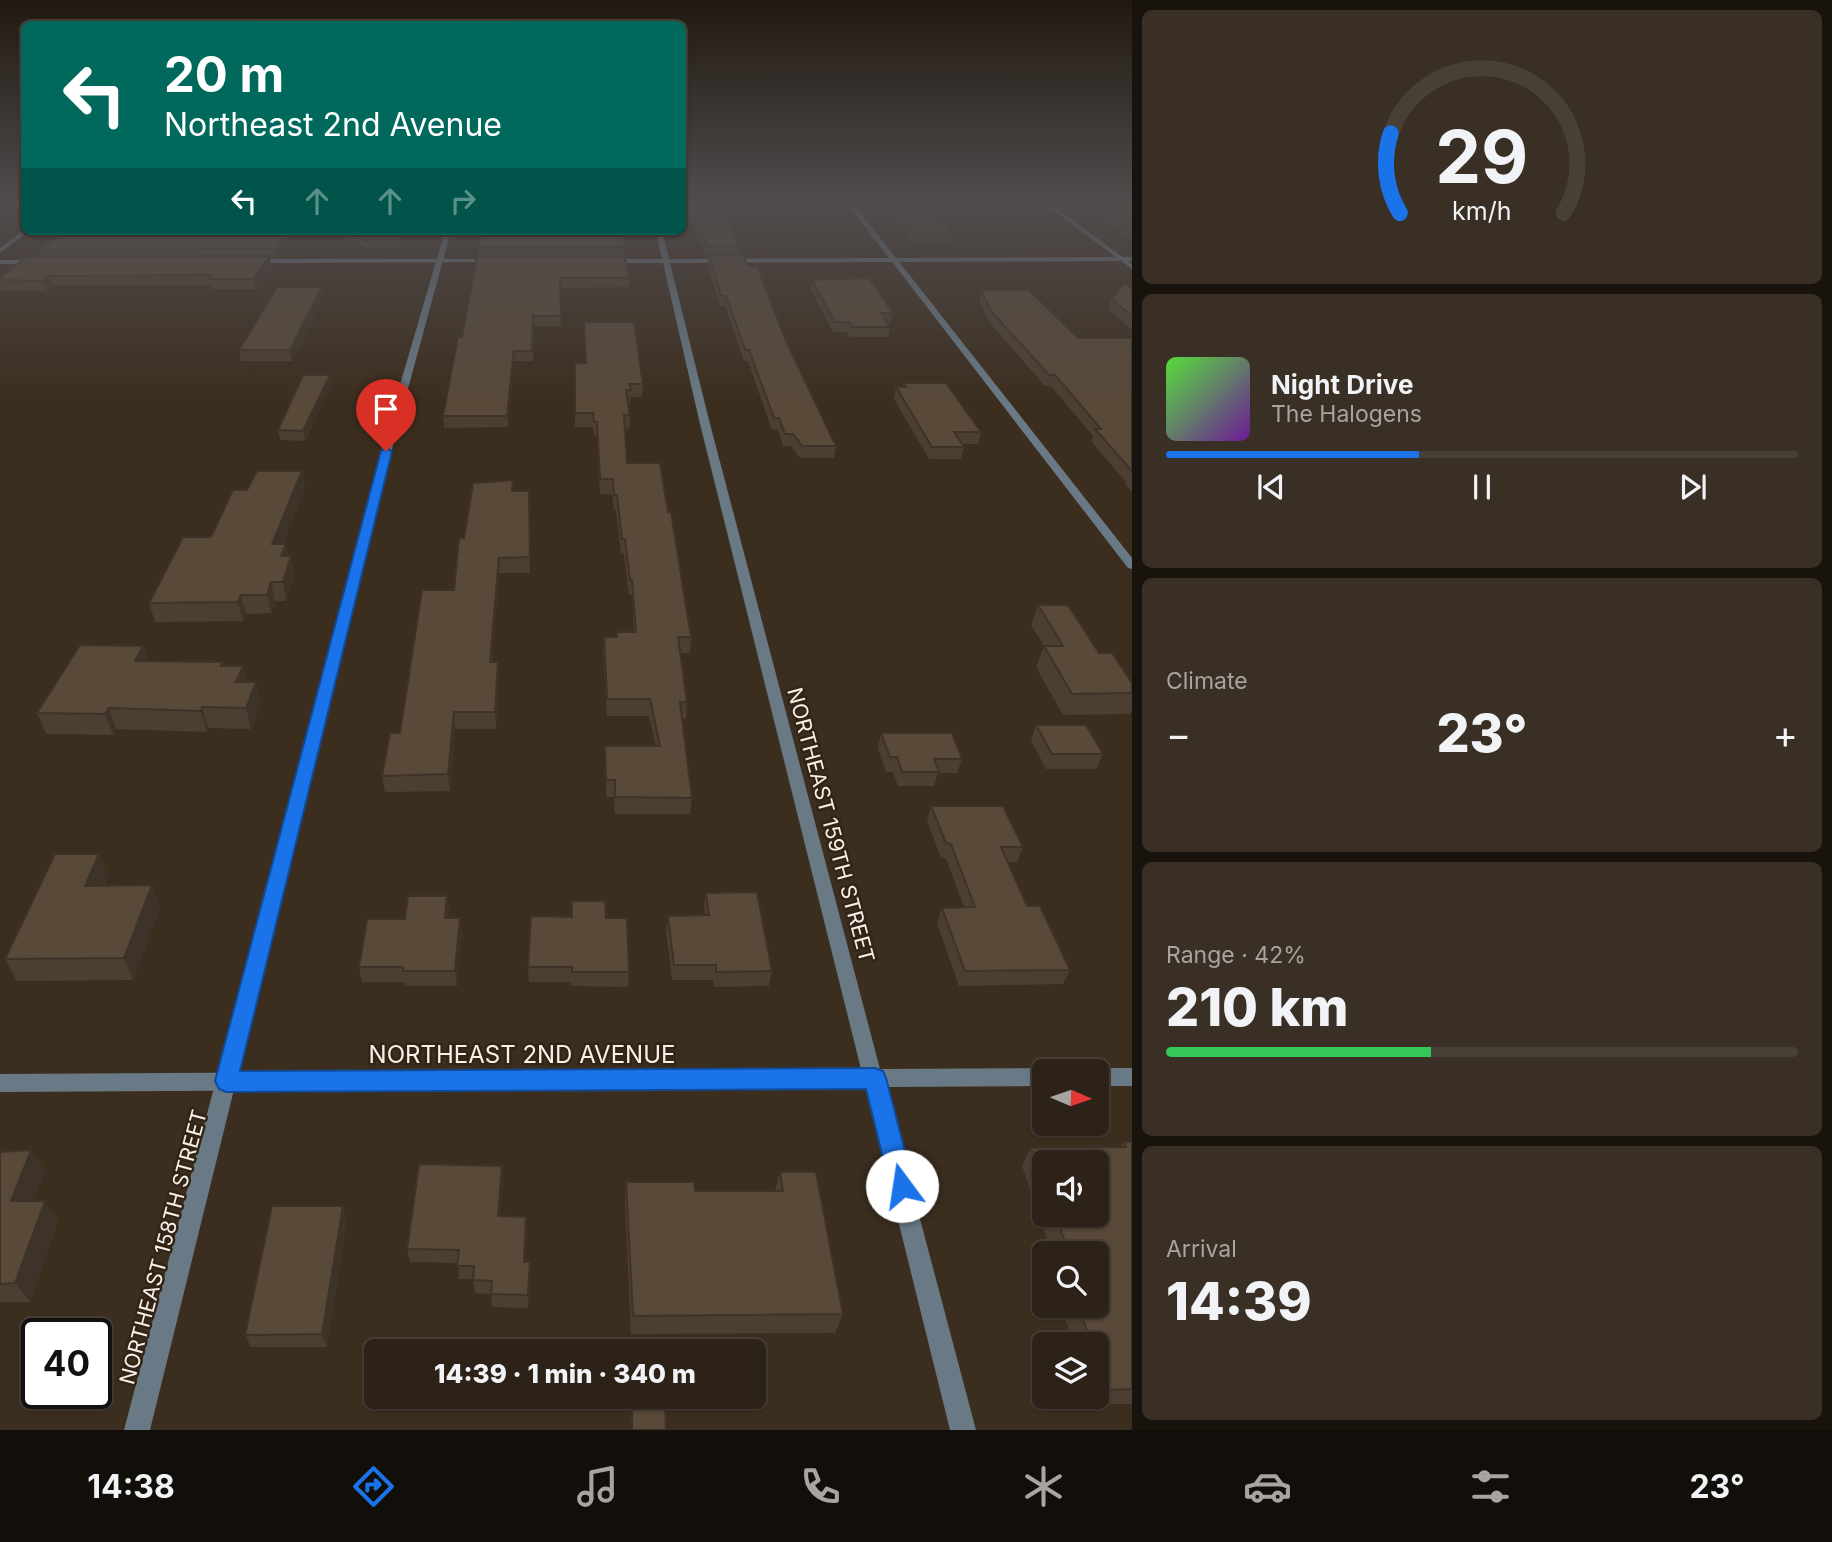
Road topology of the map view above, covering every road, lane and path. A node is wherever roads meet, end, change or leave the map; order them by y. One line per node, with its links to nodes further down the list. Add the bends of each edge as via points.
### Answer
1 (438, 269): 9 (street, NORTHEAST 158TH STREET, via 393,425)
2 (668, 269): 8 (street, NORTHEAST 159TH STREET)
3 (902, 269): 4 (street)
4 (1132, 566)
5 (1032, 1077): 8 (street, NORTHEAST 2ND AVENUE)
6 (1110, 1077): 7 (street)
7 (1132, 1077)
8 (875, 1078): 9 (street, NORTHEAST 2ND AVENUE); 12 (street, NORTHEAST 159TH STREET)
9 (226, 1081): 10 (street, NORTHEAST 2ND AVENUE); 11 (street, NORTHEAST 158TH STREET)
10 (0, 1083)
11 (137, 1430)
12 (963, 1430)

